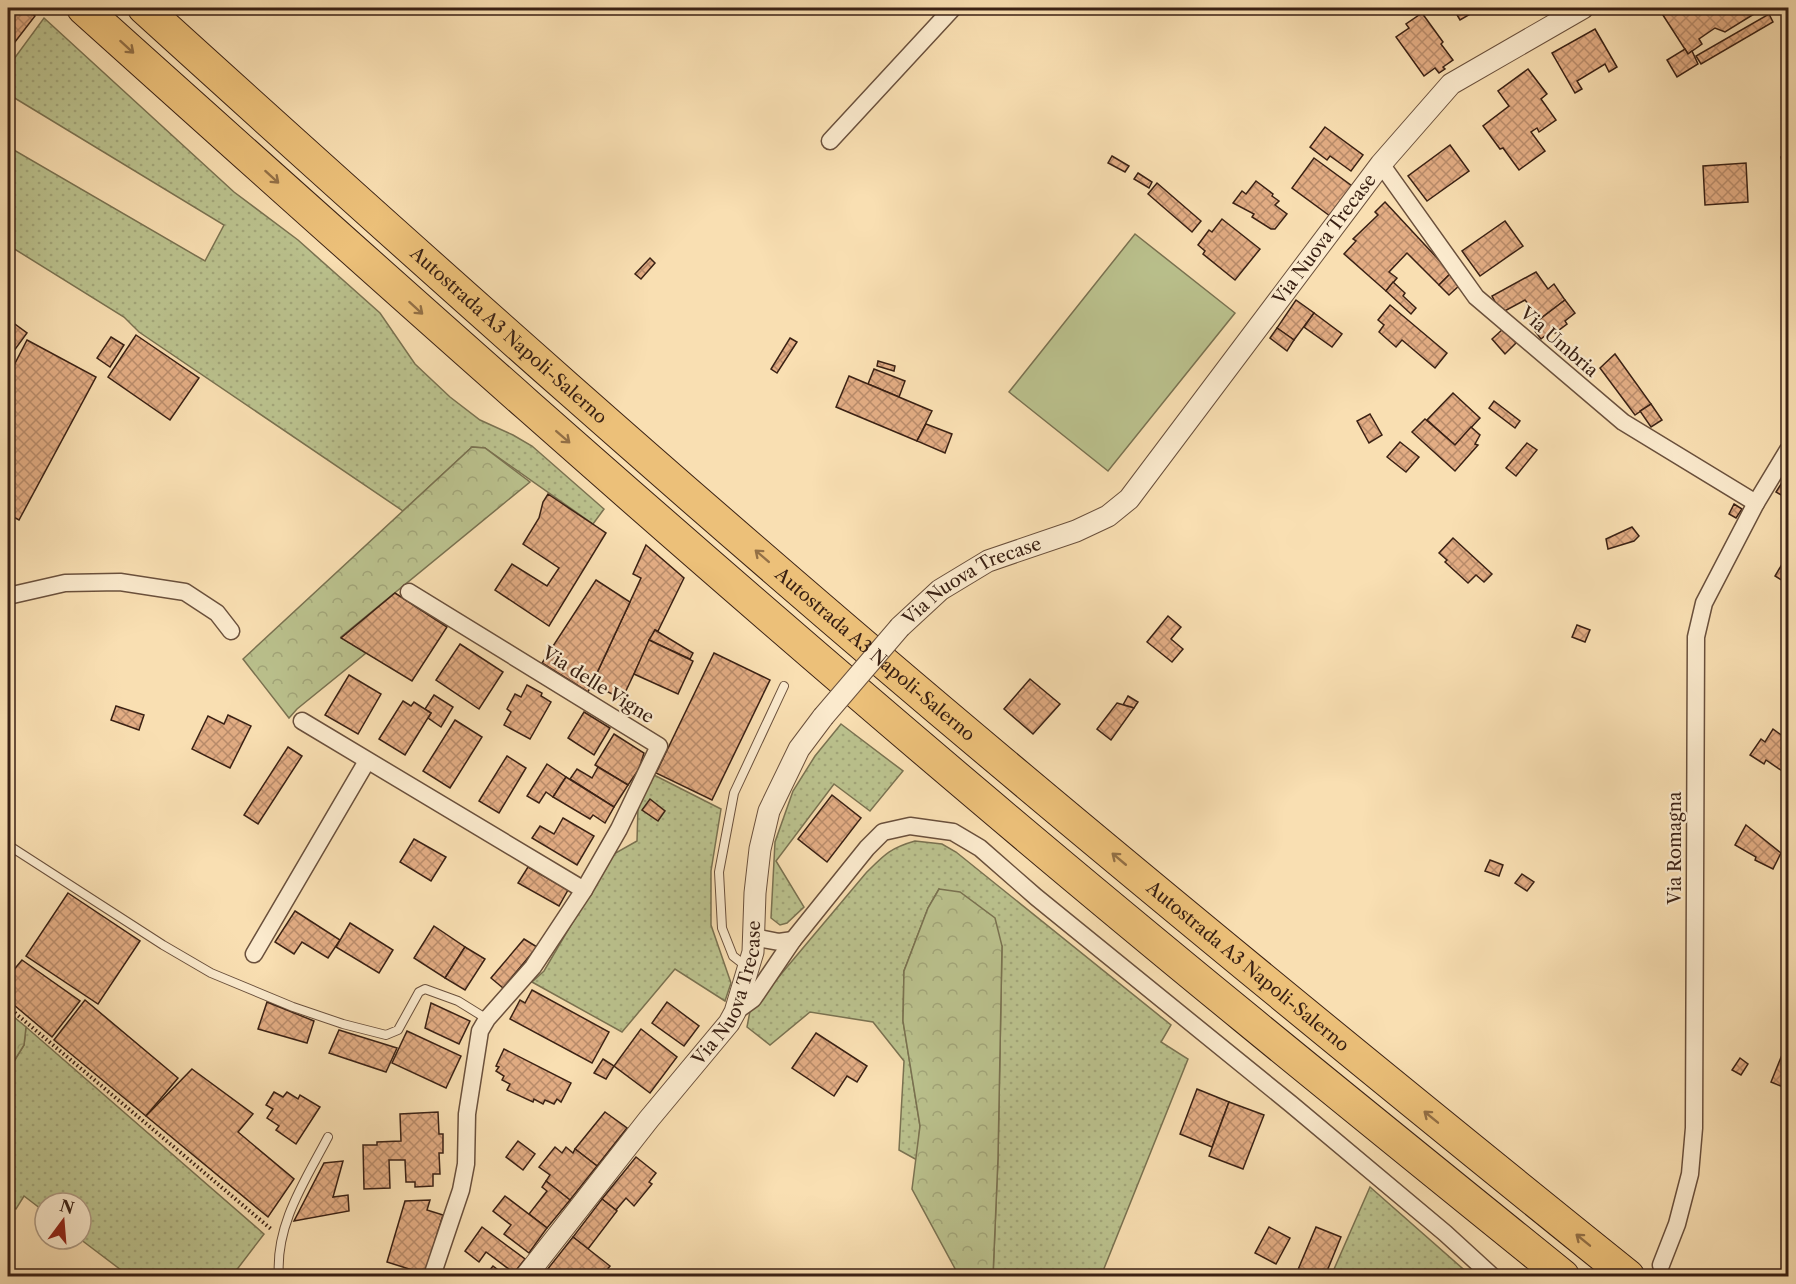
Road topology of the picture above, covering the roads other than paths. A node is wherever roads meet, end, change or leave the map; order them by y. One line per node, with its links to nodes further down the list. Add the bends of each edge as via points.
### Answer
1 (83, 8): 29 (highway, one-way to 29, via 467,353 970,788)
2 (144, 8): 30 (highway, Autostrada A3 Napoli-Salerno, one-way to 2, via 997,759 490,319)
3 (953, 8): 5 (street)
4 (1583, 8): 6 (street, Via Nuova Trecase, via 1451,84)
5 (830, 141)
6 (1381, 164): 8 (street, Via Umbria, via 1476,297 1623,423); 18 (street, Via Nuova Trecase, bridge, via 1129,499 1108,516 988,561 940,590 900,627 823,717 799,749 769,811 760,849)
7 (1788, 450): 8 (street, Via Romagna)
8 (1756, 503): 24 (street, Via Romagna, via 1704,603 1696,637 1694,1128 1690,1174)
9 (409, 592): 16 (street, Via delle Vigne, via 659,746)
10 (8, 596): 11 (street, via 65,583 120,582 185,592 218,613)
11 (231, 631)
12 (784, 686): 18 (lane, via 734,793 720,872 722,928 733,956)
13 (302, 721): 14 (street)
14 (367, 761): 16 (street); 19 (street)
15 (8, 845): 22 (lane, via 211,973 293,1006 386,1035 398,1030 419,992 425,989 458,1001)
16 (584, 890): 22 (street, Via delle Vigne, via 533,967)
17 (793, 940): 18 (street); 20 (street); 28 (street, via 883,832 910,826 953,832 988,855 1291,1104)
18 (752, 953): 20 (street, via 762,958); 21 (street, Via Nuova Trecase)
19 (254, 954)
20 (782, 957): 21 (street, via 753,999)
21 (735, 1012): 27 (street, Via Nuova Trecase)
22 (487, 1019): 26 (street, Via delle Vigne, via 480,1031 467,1114 461,1190)
23 (328, 1137): 25 (lane, via 293,1204 281,1237)
24 (1661, 1265)
25 (279, 1276)
26 (432, 1276)
27 (526, 1276)
28 (1492, 1276)
29 (1563, 1276)
30 (1628, 1276)

